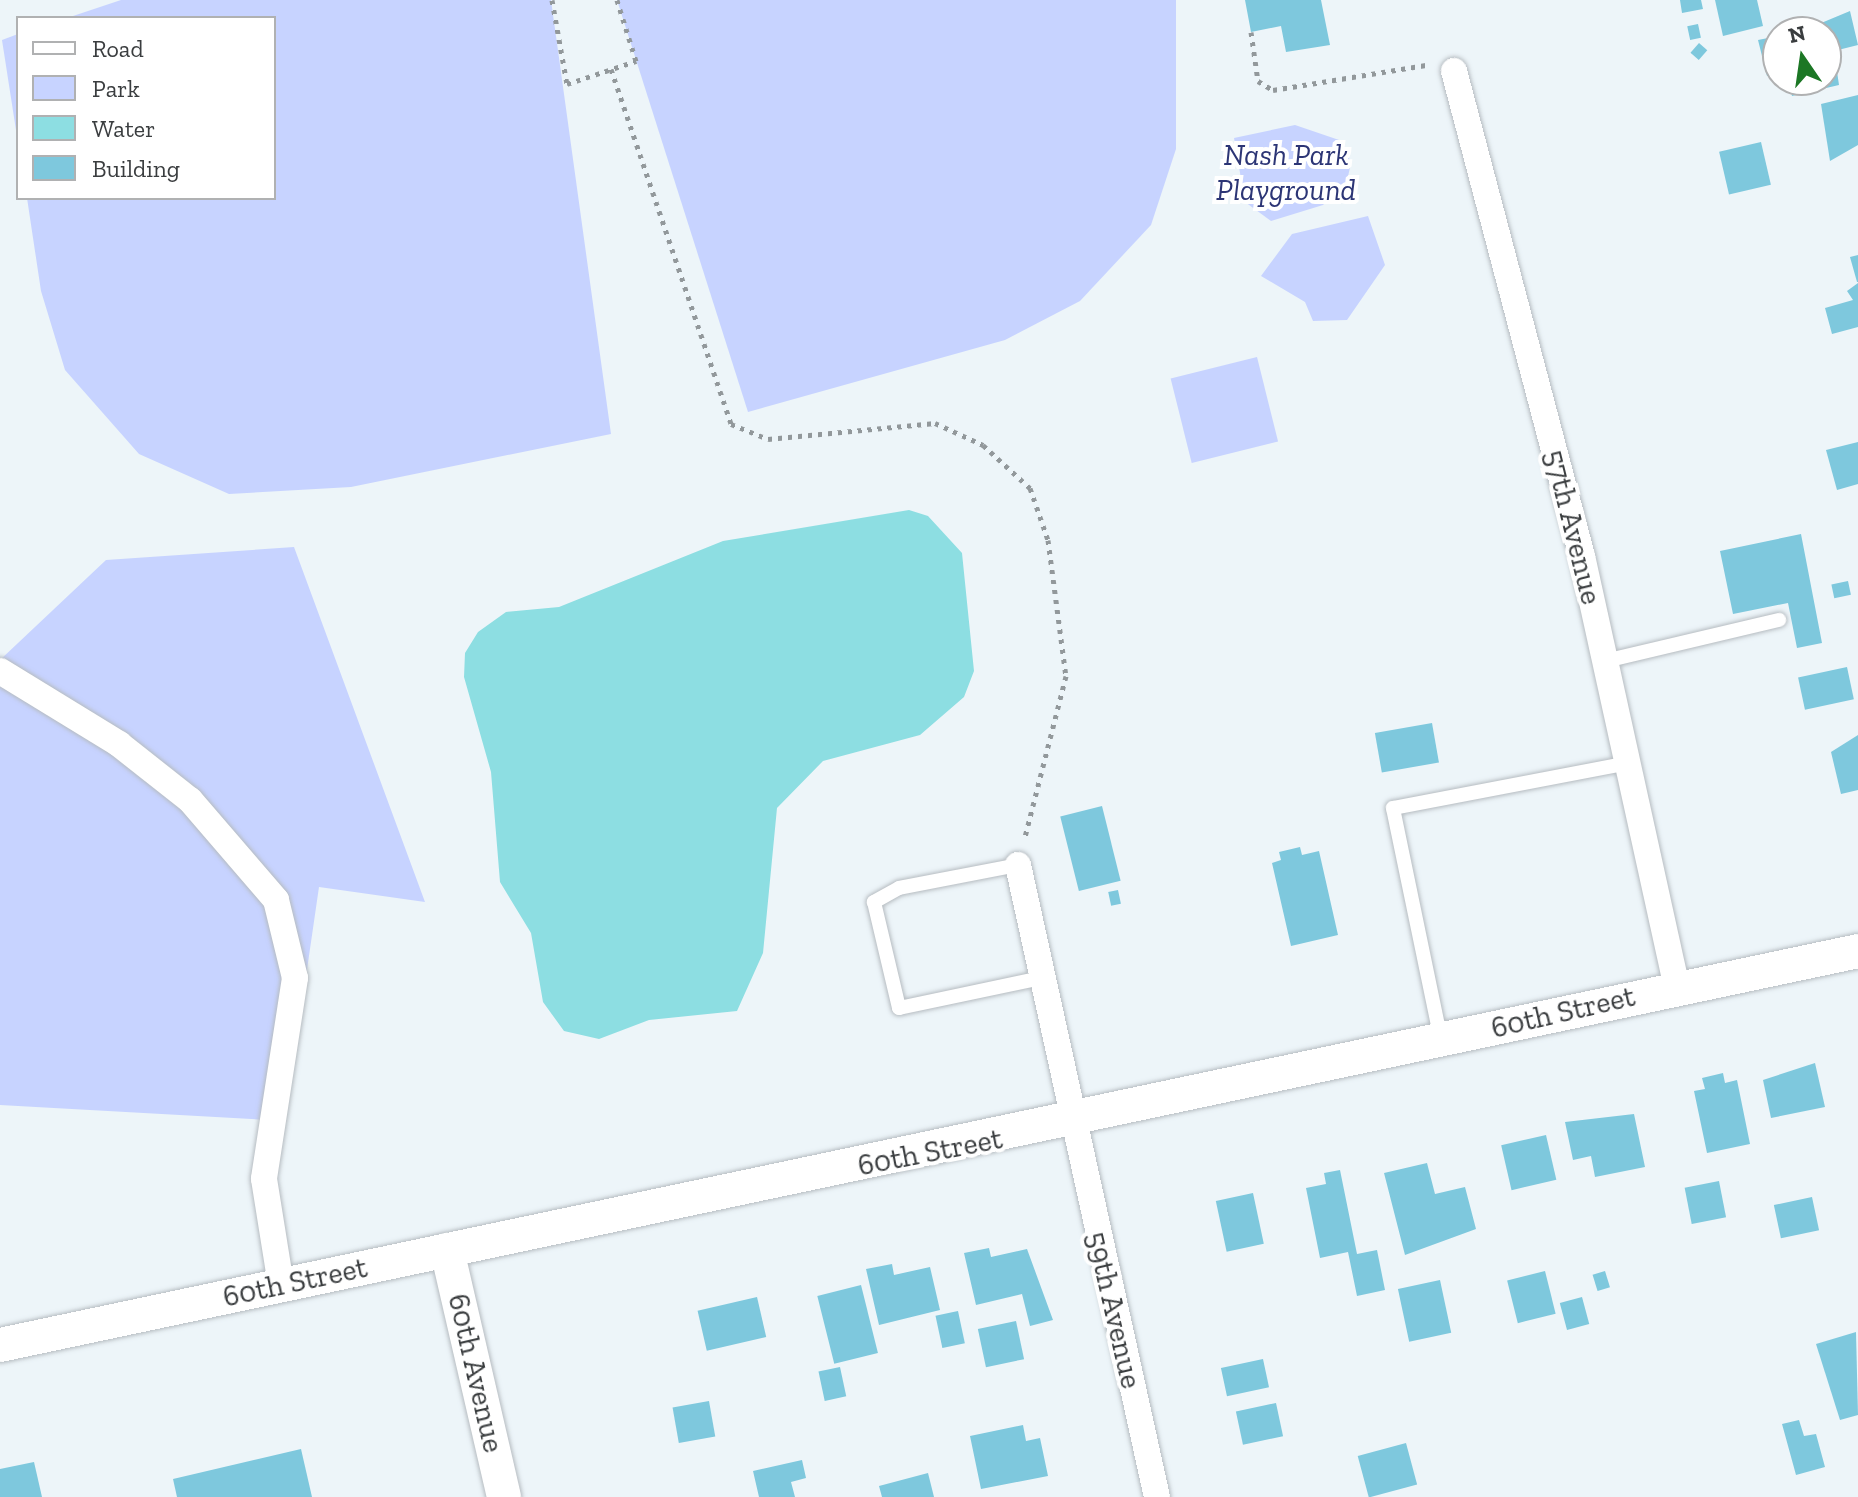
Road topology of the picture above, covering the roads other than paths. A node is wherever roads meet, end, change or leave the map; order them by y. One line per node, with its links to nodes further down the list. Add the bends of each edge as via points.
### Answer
1 (1443, 73): 3 (street, 57th Avenue)
2 (1779, 620): 3 (lane)
3 (1605, 661): 5 (street, 57th Avenue)
4 (0, 670): 13 (street, via 119,744 190,800 276,900 295,978 264,1179)
5 (1628, 763): 9 (street, 57th Avenue); 10 (lane, via 1393,808)
6 (1018, 865): 8 (street, 59th Avenue); 8 (lane, via 899,888 874,902 899,1008)
7 (1858, 951): 9 (street, 60th Street)
8 (1037, 979): 11 (street, 59th Avenue)
9 (1677, 987): 10 (street, 60th Street)
10 (1441, 1040): 11 (street, 60th Street)
11 (1070, 1124): 12 (street, 60th Street); 16 (street, 59th Avenue)
12 (447, 1250): 13 (street, 60th Street); 15 (street, 60th Avenue)
13 (281, 1285): 14 (street, 60th Street)
14 (0, 1345)
15 (504, 1497)
16 (1157, 1497)

